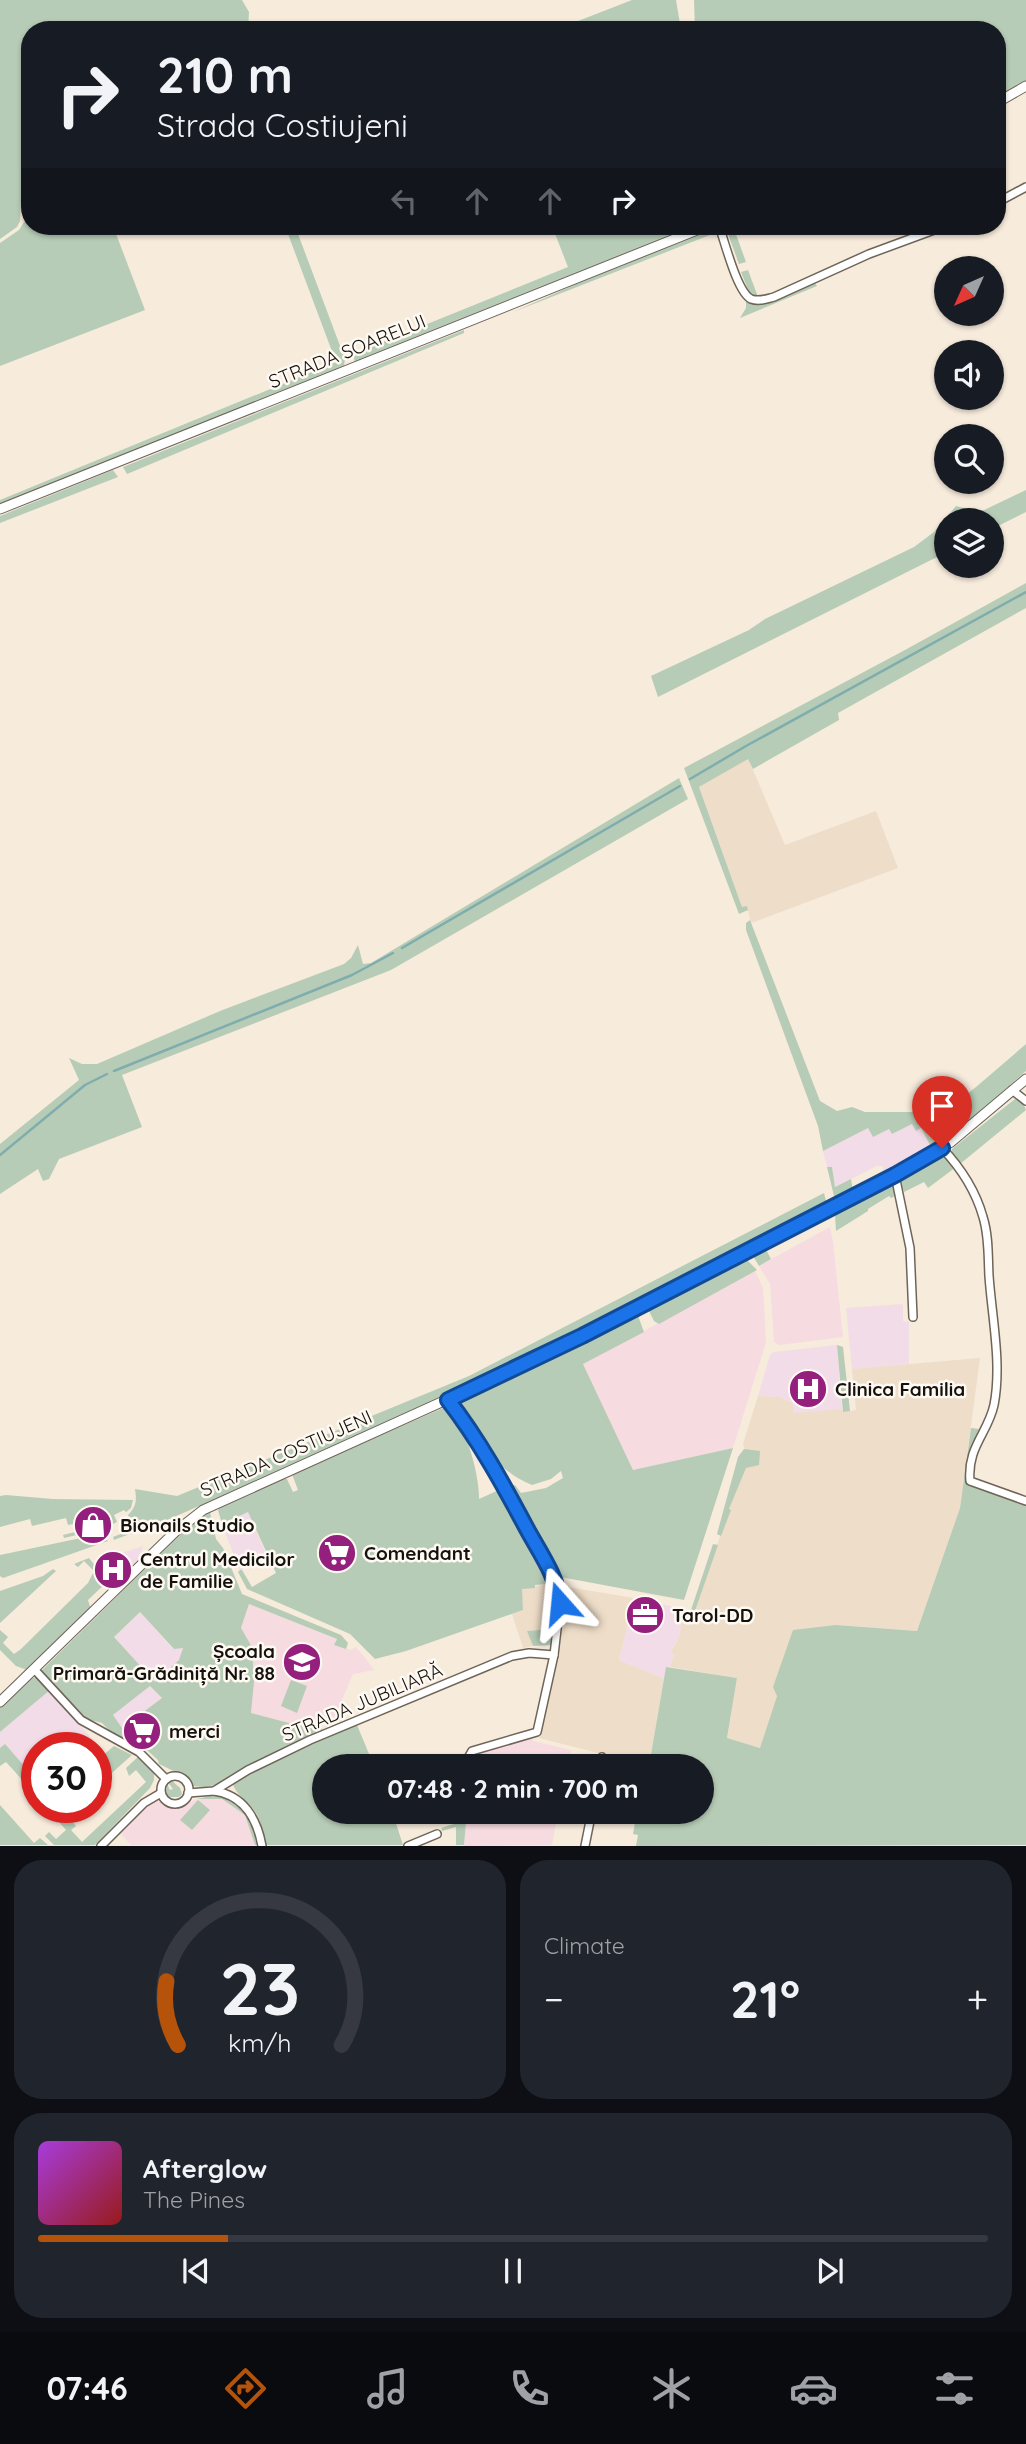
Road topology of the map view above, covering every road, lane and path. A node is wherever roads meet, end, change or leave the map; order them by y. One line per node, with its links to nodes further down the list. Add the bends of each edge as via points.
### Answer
1 (1026, 86): 2 (street)
2 (1006, 97)
3 (1026, 187): 4 (street)
4 (1006, 198)
5 (685, 235): 8 (street, STRADA SOARELUI)
6 (722, 235): 7 (street, via 740,287 757,300)
7 (921, 235)
8 (0, 509)
9 (1026, 1079): 10 (street, STRADA COSTIUJENI)
10 (1013, 1090): 11 (street); 12 (street, STRADA COSTIUJENI)
11 (1026, 1101)
12 (942, 1148): 13 (street, STRADA COSTIUJENI); 16 (street, via 956,1163 976,1200 988,1244 995,1390 991,1414 973,1453 970,1481)
13 (895, 1175): 14 (street, via 910,1248); 15 (street, STRADA COSTIUJENI)
14 (913, 1317)
15 (448, 1400): 17 (street, via 502,1481 554,1580 560,1603); 18 (street, STRADA COSTIUJENI, via 198,1513)
16 (1026, 1501)
17 (554, 1655): 20 (street, via 537,1732); 22 (street, STRADA JUBILIARĂ, via 529,1653 503,1660 310,1740)
18 (35, 1670): 19 (street, STRADA COSTIUJENI); 21 (street, via 81,1720 139,1752)
19 (0, 1702)
20 (470, 1754)
21 (166, 1779): 23 (street); 24 (street, via 182,1779)
22 (214, 1791): 24 (street, STRADA JUBILIARĂ); 28 (street, via 233,1797 246,1808 256,1823)
23 (161, 1793): 24 (street, via 175,1804 184,1801); 27 (street, via 144,1803)
24 (188, 1793)
25 (589, 1824): 30 (street)
26 (437, 1834): 29 (street)
27 (102, 1846)
28 (261, 1846)
29 (408, 1846)
30 (585, 1846)

